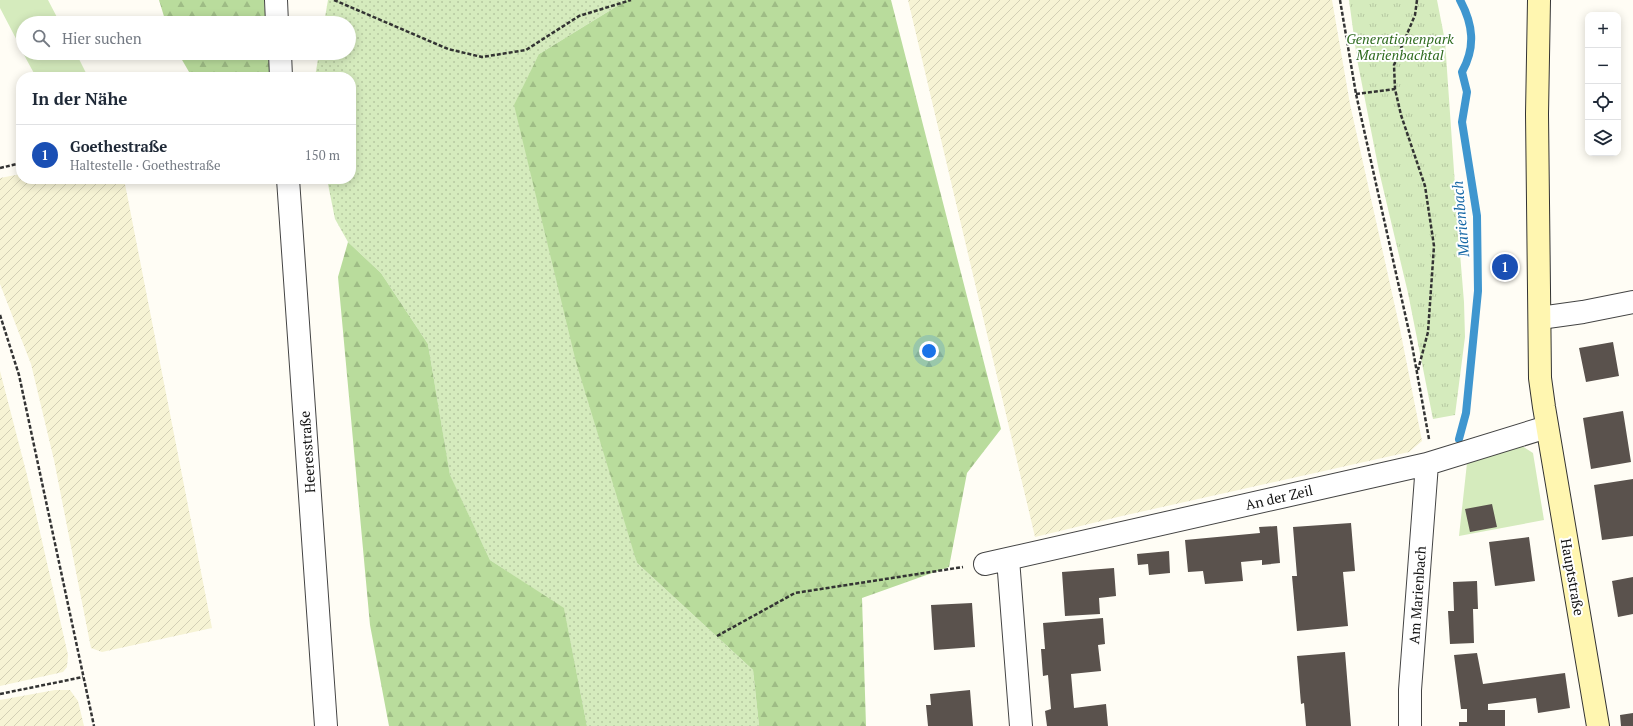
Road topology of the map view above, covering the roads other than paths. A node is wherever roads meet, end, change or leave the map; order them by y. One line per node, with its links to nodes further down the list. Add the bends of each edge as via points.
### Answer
1 (276, 0): 3 (street)
2 (1539, 0): 8 (street, Hauptstraße, via 1537,114)
3 (277, 16)
4 (280, 60): 5 (street)
5 (281, 72)
6 (288, 184): 13 (street, Heeresstraße)
7 (1633, 302): 8 (street)
8 (1540, 318): 9 (street, Hauptstraße, via 1540,373)
9 (1547, 427): 10 (street, An der Zeil); 16 (street, Hauptstraße)
10 (1426, 464): 11 (street, An der Zeil); 15 (street, Am Marienbach, via 1410,690)
11 (1008, 559): 12 (street, An der Zeil); 14 (street)
12 (985, 564)
13 (326, 726)
14 (1021, 726)
15 (1410, 726)
16 (1598, 726)

